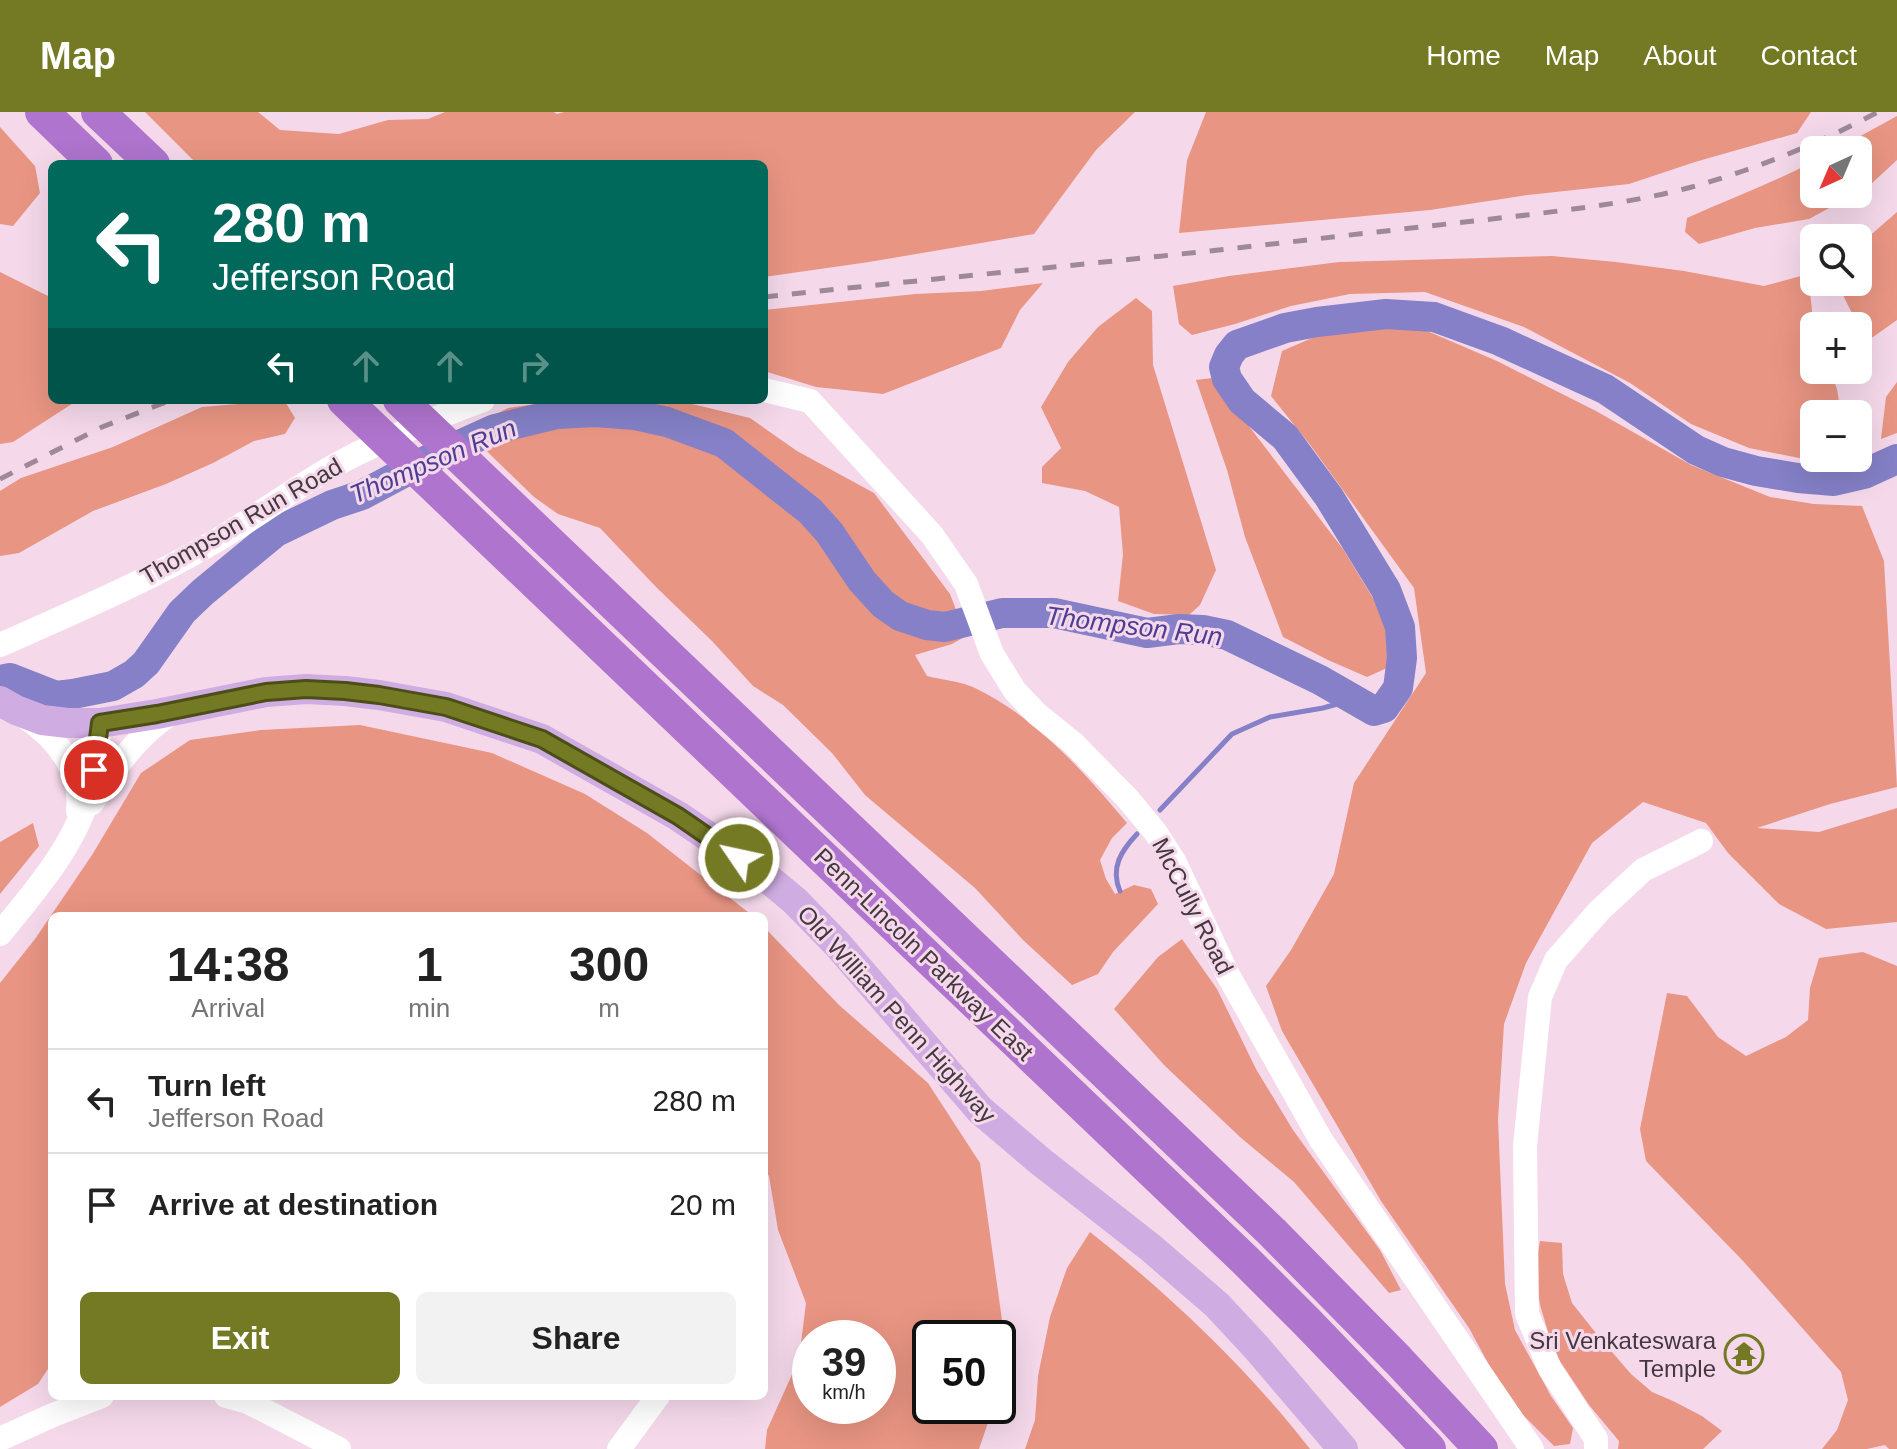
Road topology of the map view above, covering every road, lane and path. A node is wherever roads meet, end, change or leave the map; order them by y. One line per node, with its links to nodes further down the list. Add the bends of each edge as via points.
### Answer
1 (42, 112): 3 (highway)
2 (98, 112): 4 (highway)
3 (92, 160)
4 (149, 160)
5 (768, 391): 25 (street, McCully Road, via 810,401 932,535 966,584 992,654 1015,691 1073,743 1156,833 1321,1140)
6 (348, 404): 23 (highway, Penn-Lincoln Parkway East, via 1245,1260)
7 (404, 404): 24 (highway, Penn-Lincoln Parkway East, via 1272,1232)
8 (473, 404): 9 (street, Thompson Run Road, via 353,456 184,559)
9 (0, 645)
10 (8, 706): 12 (main road, Old William Penn Highway, via 42,720); 13 (street, via 52,739 65,756 78,787)
11 (177, 709): 12 (main road, Old William Penn Highway); 13 (street, via 139,739); 22 (main road, Old William Penn Highway, via 306,689 446,707 542,739 678,816 795,901 980,1110 1217,1305)
12 (100, 723): 13 (street, via 91,790)
13 (77, 825): 15 (street)
14 (1701, 841): 26 (street, via 1643,870 1599,911 1556,960 1540,997 1525,1146 1527,1314 1550,1369 1596,1439)
15 (0, 934)
16 (92, 1400): 19 (street)
17 (245, 1400): 20 (street)
18 (655, 1400): 21 (street)
19 (0, 1439)
20 (339, 1449)
21 (619, 1449)
22 (1343, 1449)
23 (1429, 1449)
24 (1481, 1449)
25 (1532, 1449)
26 (1596, 1449)

